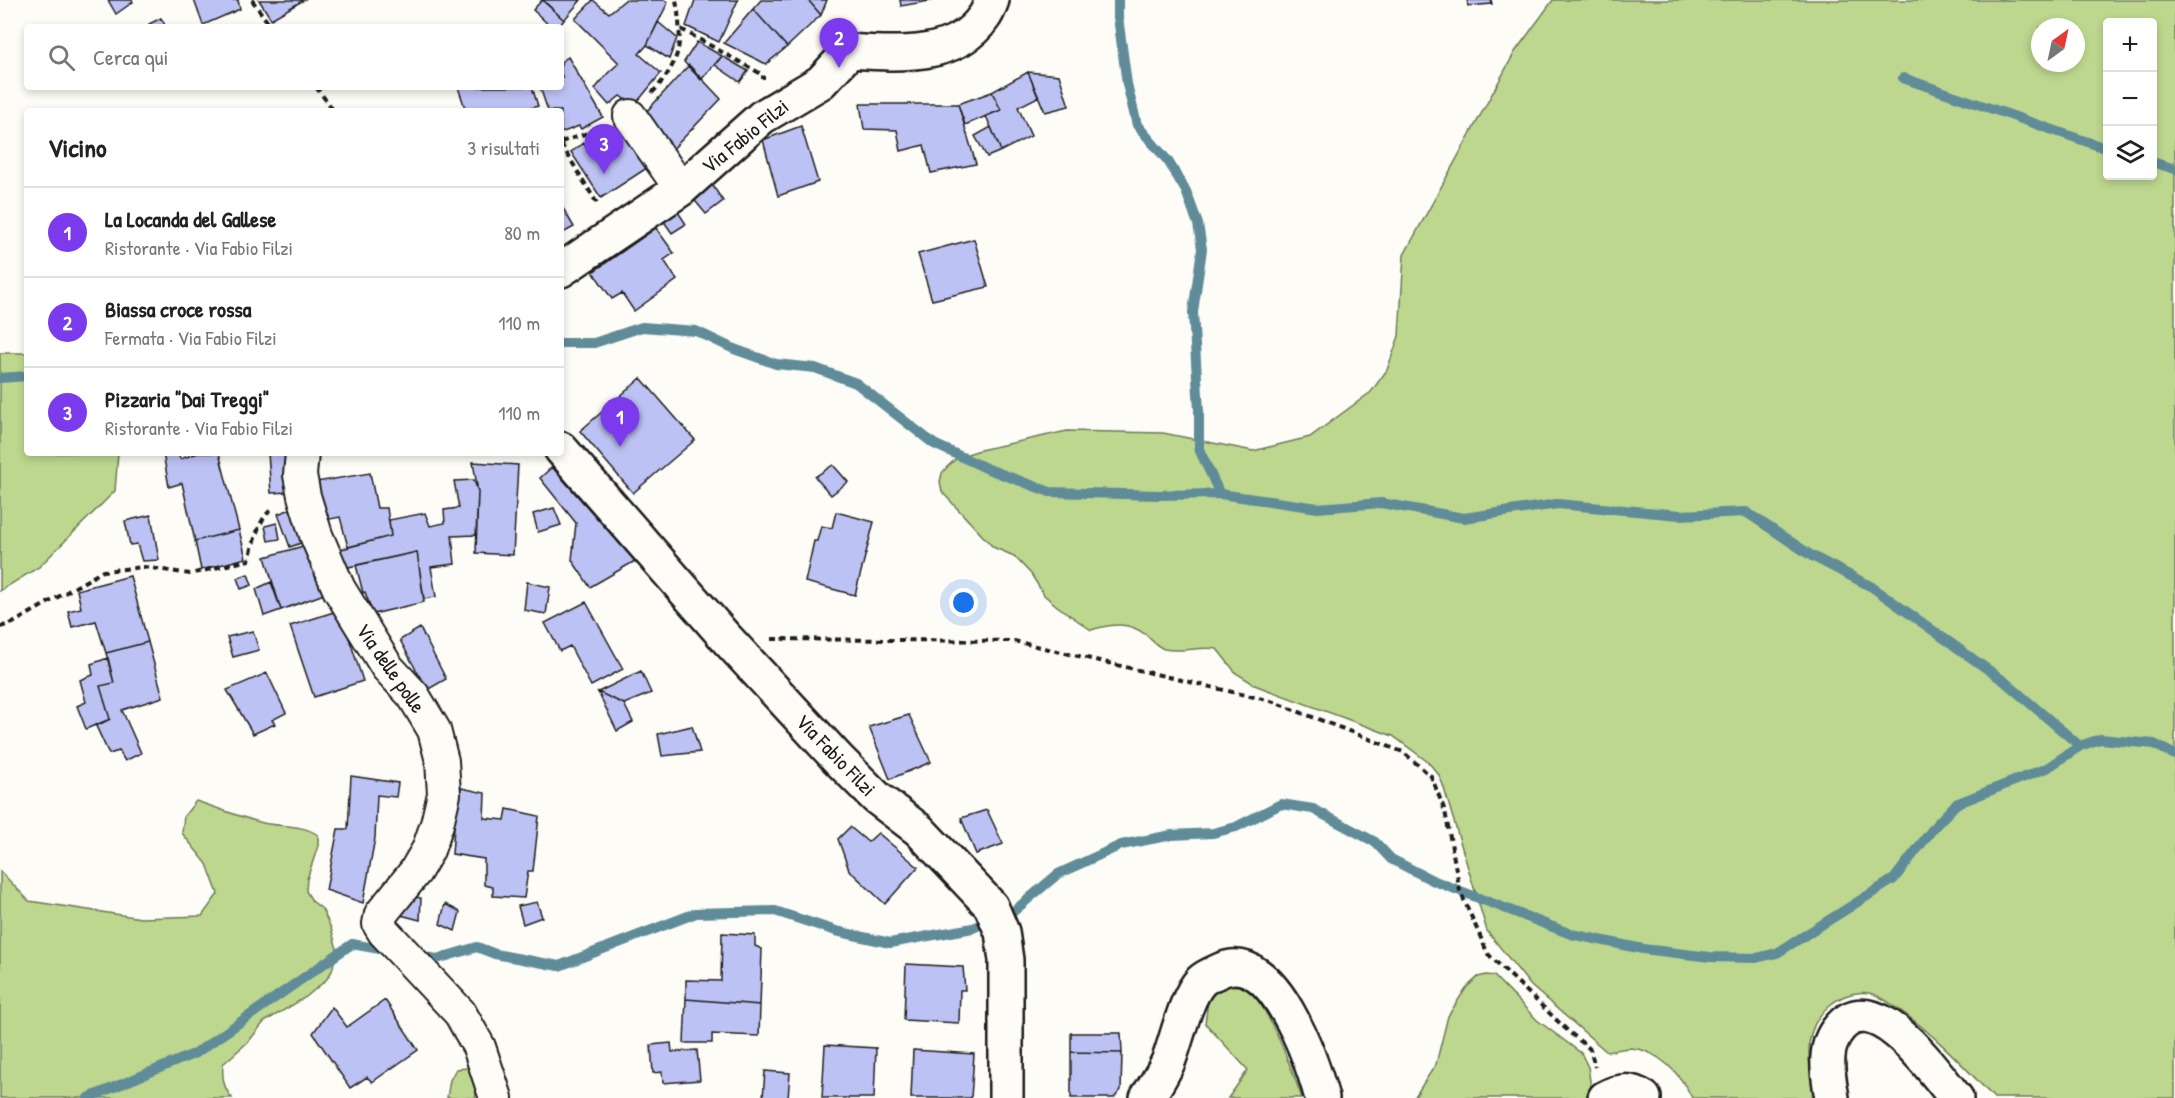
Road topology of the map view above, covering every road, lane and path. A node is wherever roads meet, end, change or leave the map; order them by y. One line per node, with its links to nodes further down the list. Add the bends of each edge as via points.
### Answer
1 (252, 0): 4 (path)
2 (676, 0): 5 (path)
3 (992, 0): 9 (street, Via Fabio Filzi, via 984,17 951,45 901,54 850,51 820,82)
4 (269, 24)
5 (681, 29): 8 (path, via 676,62); 9 (path, via 763,75)
6 (318, 90): 7 (path)
7 (332, 108)
8 (630, 116): 10 (path); 12 (street)
9 (762, 117): 12 (street, Via Fabio Filzi)
10 (564, 142)
11 (564, 148): 13 (path)
12 (681, 189): 13 (street, Via Fabio Filzi)
13 (615, 233): 14 (street, Via Fabio Filzi)
14 (564, 268)
15 (564, 452): 19 (street, Via Fabio Filzi)
16 (302, 456): 17 (street, Via delle polle)
17 (304, 496): 18 (path, via 269,511 256,533 249,560 189,574 144,567 103,571); 21 (street, Via delle polle, via 339,589 387,667 413,694 434,730 442,761 444,794 428,850 381,914 381,928 460,1013 479,1047)
18 (0, 627)
19 (726, 638): 20 (path, via 1014,641 1271,701 1403,752 1431,776 1445,811 1460,891 1488,954 1590,1049); 22 (street, Via Fabio Filzi, via 838,759 877,798 919,830 990,906 1002,932 1006,960)
20 (1600, 1083): 25 (street, via 1614,1093 1626,1090)
21 (493, 1088)
22 (1006, 1098)
23 (1147, 1098): 24 (street, via 1168,1061 1181,1020 1201,981 1226,968 1240,967 1272,989 1286,1007)
24 (1322, 1098)
25 (1644, 1098)
26 (1832, 1098): 27 (street, via 1826,1064 1831,1042 1844,1023 1857,1016 1871,1016 1890,1026 1913,1048)
27 (1956, 1098)

